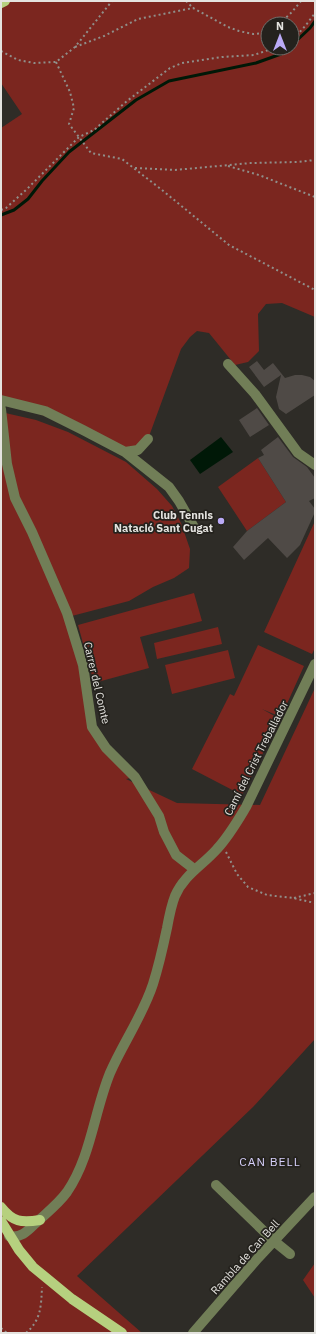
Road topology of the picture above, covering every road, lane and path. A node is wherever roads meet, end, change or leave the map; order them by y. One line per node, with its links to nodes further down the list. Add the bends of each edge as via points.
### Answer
1 (5, 1): 5 (main road)
2 (112, 1): 11 (path)
3 (186, 1): 6 (path)
4 (301, 1): 8 (path)
5 (1, 3)
6 (193, 8): 10 (path, via 228,27); 11 (path, via 138,20)
7 (315, 12): 9 (path)
8 (288, 16)
9 (300, 32)
10 (260, 33)
11 (75, 47): 14 (path)
12 (1, 51): 14 (path, via 18,60 34,63)
13 (260, 53): 15 (path, via 182,63 170,68 94,130)
14 (56, 62): 15 (path, via 70,92 74,108 69,124)
15 (79, 137): 18 (path, via 91,152 122,160); 20 (path, via 27,189)
16 (315, 160): 17 (path)
17 (227, 166): 18 (path, via 175,170); 19 (path)
18 (134, 168): 21 (path, via 229,245)
19 (315, 196)
20 (1, 210)
21 (315, 290)
22 (228, 364): 27 (street, via 255,394 298,453)
23 (1, 400): 26 (street, via 45,411)
24 (1, 409): 31 (street, Carrer del Comte, via 7,464 15,498 67,613 83,666 92,726 106,748 135,777 158,816 176,855)
25 (148, 439): 26 (street, via 138,450)
26 (125, 452): 28 (street, via 169,488)
27 (315, 465)
28 (194, 529)
29 (315, 664): 30 (street, Camí del Crist Treballador, via 246,807)
30 (222, 844): 31 (street, Camí del Crist Treballador); 33 (path, via 237,874 248,887 267,895)
31 (194, 869): 38 (street, Camí del Crist Treballador, via 174,896 152,986 107,1082 76,1176 57,1206)
32 (315, 893): 33 (path)
33 (293, 898): 34 (path)
34 (315, 903)
35 (216, 1185): 42 (street)
36 (315, 1198): 42 (street, Rambla de Can Bell)
37 (1, 1207): 38 (main road, via 18,1221)
38 (40, 1220): 40 (street, Camí del Crist Treballador); 41 (main road, via 15,1230)
39 (1, 1221): 41 (main road)
40 (23, 1235): 41 (street); 43 (street)
41 (10, 1236): 43 (main road)
42 (274, 1241): 44 (street); 51 (street, Rambla de Can Bell)
43 (19, 1250): 45 (main road)
44 (290, 1254)
45 (43, 1275): 49 (path, via 41,1308 34,1325); 50 (main road, via 72,1299)
46 (1, 1328): 47 (path)
47 (2, 1331): 48 (path)
48 (7, 1333)
49 (26, 1333)
50 (122, 1333)
51 (193, 1333)

